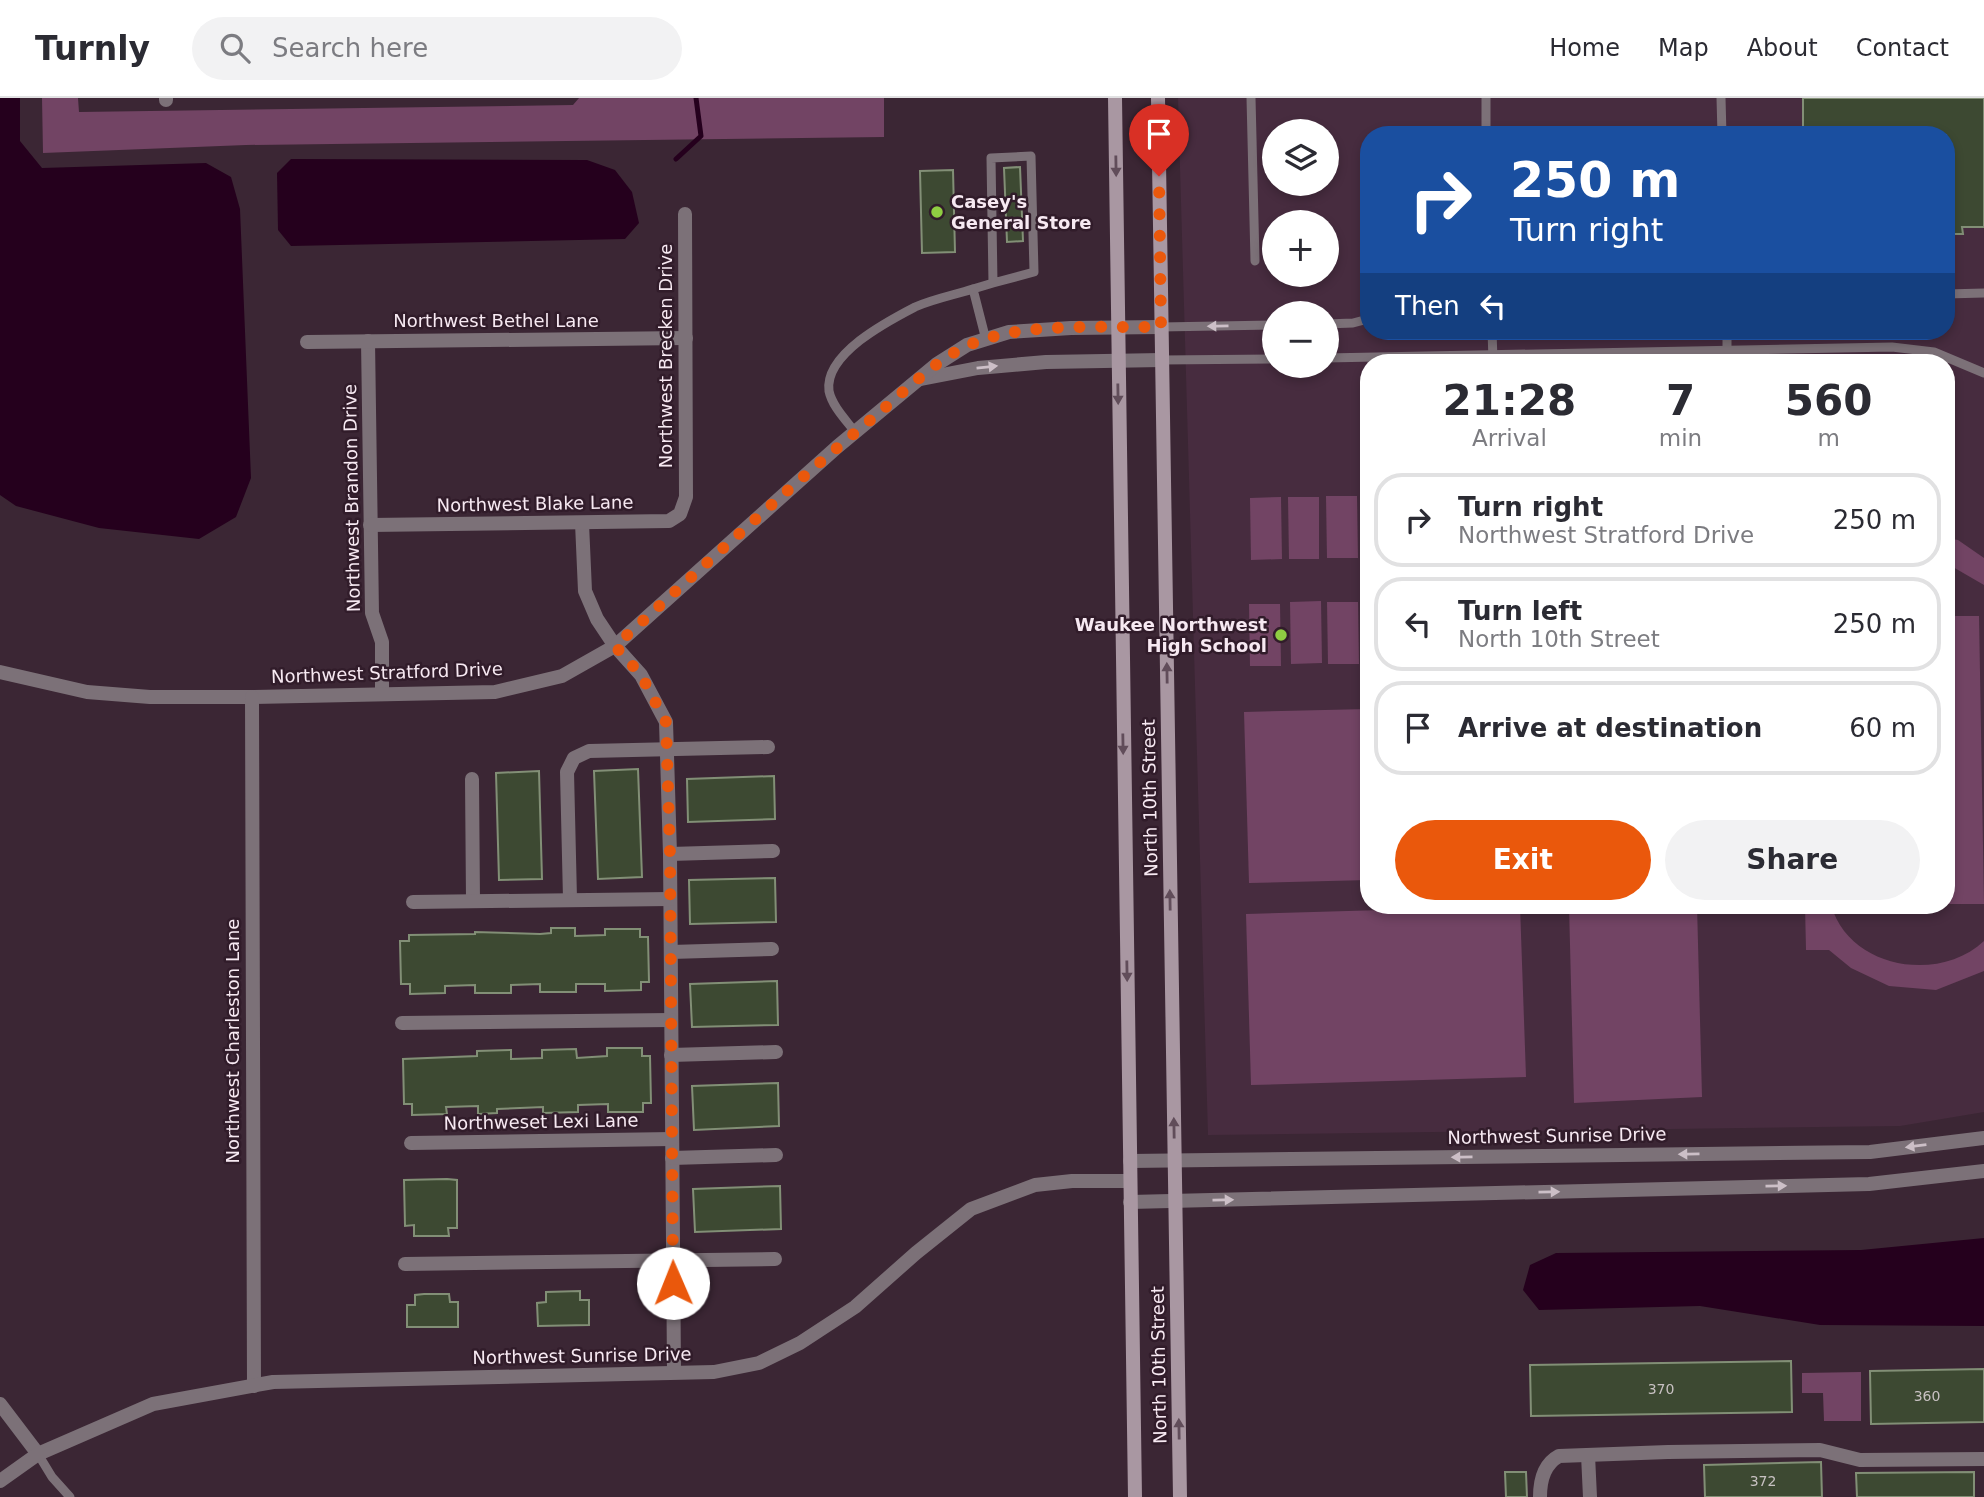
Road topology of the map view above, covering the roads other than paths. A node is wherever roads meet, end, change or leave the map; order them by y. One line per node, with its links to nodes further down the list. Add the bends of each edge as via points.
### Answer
1 (1115, 98): 18 (main road, North 10th Street, one-way to 18)
2 (1158, 98): 17 (main road, North 10th Street)
3 (1251, 98): 9 (lane)
4 (1486, 98): 6 (lane)
5 (1721, 98): 7 (lane)
6 (1486, 126)
7 (1722, 126)
8 (685, 214): 19 (street, Northwest Brecken Drive)
9 (1255, 261)
10 (993, 283): 10 (lane, via 991,158 1031,156 1034,272); 11 (lane)
11 (973, 289): 20 (lane); 35 (lane, via 917,306 871,332 841,357 829,388 832,401)
12 (1984, 293): 13 (lane)
13 (1955, 294)
14 (1360, 321): 15 (lane)
15 (1339, 324)
16 (1262, 325): 17 (lane, one-way to 17)
17 (1161, 327): 18 (street, Northwest Stratford Drive); 31 (main road, North 10th Street)
18 (1117, 328): 20 (street, Northwest Stratford Drive, via 1009,332); 32 (main road, North 10th Street)
19 (685, 338): 22 (street, Northwest Bethel Lane); 36 (street, Northwest Brecken Drive)
20 (986, 340): 34 (street, Northwest Stratford Drive, via 967,345)
21 (1727, 340): 24 (lane)
22 (368, 341): 23 (street, Northwest Bethel Lane); 38 (street, Northwest Brandon Drive)
23 (307, 342)
24 (1727, 351): 25 (lane); 26 (lane, via 1912,348)
25 (1639, 354)
26 (1934, 354)
27 (1339, 358): 28 (lane)
28 (1360, 358)
29 (1262, 359): 31 (lane)
30 (1955, 359): 33 (lane)
31 (1162, 360): 32 (street, Northwest Stratford Drive); 63 (main road, North 10th Street, one-way to 31)
32 (1118, 361): 34 (street, Northwest Stratford Drive, one-way to 32, via 978,368); 64 (main road, North 10th Street, one-way to 64)
33 (1984, 373)
34 (920, 379): 35 (street, Northwest Stratford Drive)
35 (855, 432): 39 (street, Northwest Stratford Drive)
36 (686, 497): 37 (street, Northwest Blake Lane, via 680,514 669,522)
37 (582, 523): 38 (street, Northwest Blake Lane); 39 (street, via 585,591)
38 (370, 525): 41 (street, Northwest Brandon Drive, via 372,613 382,642)
39 (615, 646): 41 (street, Northwest Stratford Drive, via 562,676 495,692); 44 (street, via 654,698 666,722)
40 (0, 673): 42 (street, Northwest Stratford Drive, via 87,692)
41 (382, 694): 42 (street, Northwest Stratford Drive)
42 (252, 697): 73 (street, Northwest Charleston Lane)
43 (768, 747): 44 (street)
44 (668, 750): 47 (street); 48 (street, via 589,751 574,758 567,772)
45 (472, 779): 50 (street)
46 (773, 851): 47 (street)
47 (670, 854): 49 (street)
48 (570, 898): 49 (street); 50 (street)
49 (670, 899): 53 (street)
50 (473, 901): 51 (street)
51 (413, 902)
52 (772, 949): 53 (street)
53 (671, 952): 54 (street)
54 (671, 1020): 55 (street); 57 (street)
55 (402, 1023)
56 (776, 1052): 57 (street)
57 (671, 1055): 59 (street)
58 (1984, 1138): 63 (street, Northwest Sunrise Drive, one-way to 63, via 1870,1152)
59 (672, 1139): 60 (street, Northweset Lexi Lane); 62 (street)
60 (411, 1143)
61 (776, 1155): 62 (street)
62 (672, 1158): 70 (street)
63 (1175, 1160): 64 (street, Northwest Sunrise Drive); 67 (main road, North 10th Street)
64 (1130, 1161): 66 (main road, North 10th Street)
65 (1984, 1171): 67 (street, one-way to 65, via 1869,1184)
66 (1130, 1181): 68 (main road, North 10th Street); 72 (street, Northwest Sunrise Drive, via 1035,1185 971,1209 855,1307 800,1343 759,1363 715,1372)
67 (1175, 1201): 68 (street); 81 (main road, North 10th Street, one-way to 67)
68 (1130, 1202): 80 (main road, North 10th Street)
69 (775, 1259): 70 (street)
70 (673, 1261): 71 (street); 72 (street)
71 (405, 1265)
72 (674, 1373): 73 (street, Northwest Sunrise Drive)
73 (254, 1386): 75 (street, Northwest Sunrise Drive, via 153,1404)
74 (0, 1404): 75 (street)
75 (38, 1454): 78 (street, Northwest Sunrise Drive); 79 (lane)
76 (1588, 1455): 77 (street, via 1820,1450 1860,1460); 82 (street, via 1559,1456 1550,1461); 83 (street)
77 (1984, 1459)
78 (0, 1482)
79 (70, 1497)
80 (1135, 1497)
81 (1180, 1497)
82 (1540, 1497)
83 (1590, 1497)

